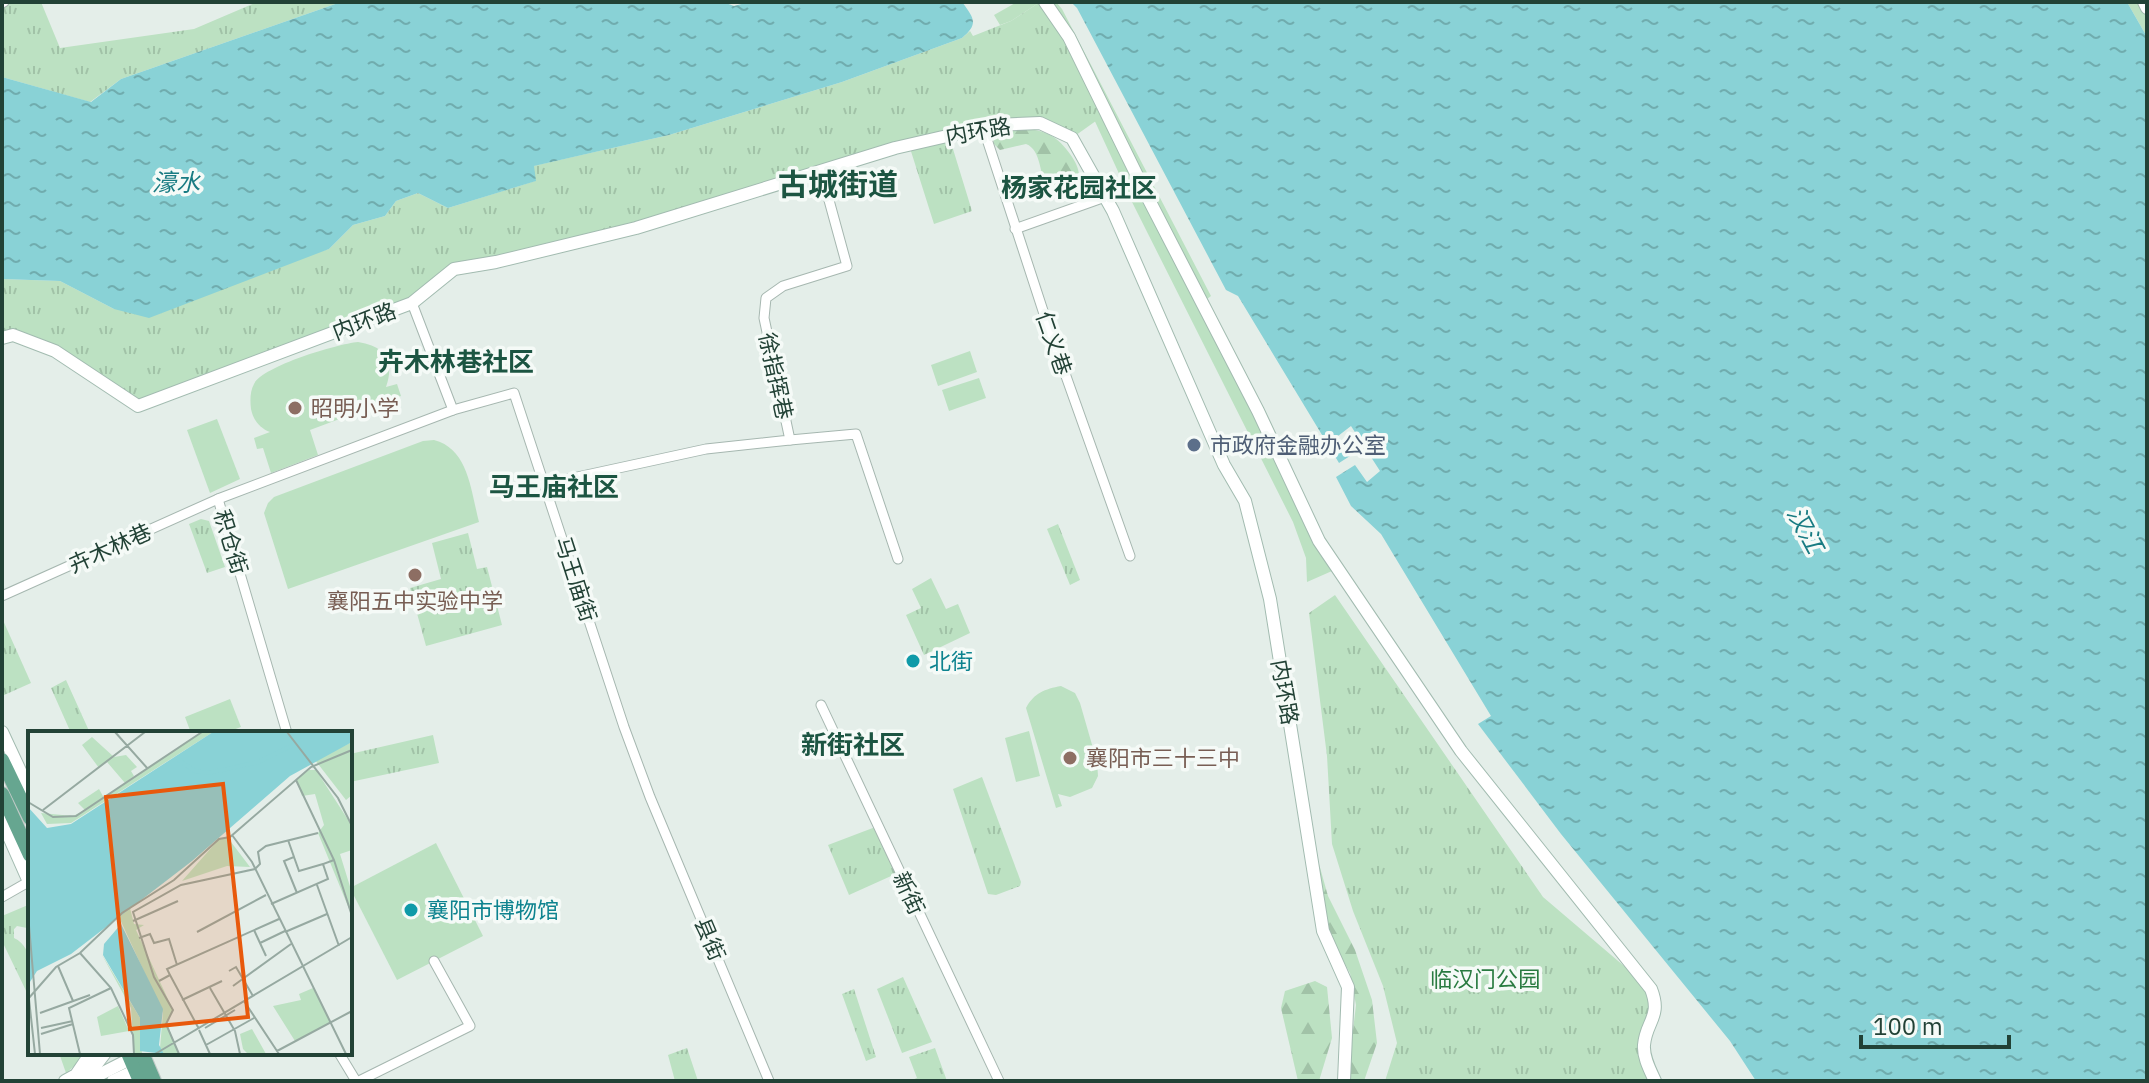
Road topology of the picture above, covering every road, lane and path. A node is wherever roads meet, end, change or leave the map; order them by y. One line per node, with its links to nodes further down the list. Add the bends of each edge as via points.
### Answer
1 (1045, 2): 43 (street, via 1069,37 1319,541 1461,751 1651,989 1656,1002 1644,1044)
2 (2144, 2): 3 (street)
3 (2147, 8)
4 (983, 127): 5 (street, 内环路); 6 (street, 内环路, via 1040,123 1072,138); 7 (street, 仁义巷)
5 (821, 171): 8 (street, 内环路, via 636,228 454,269); 11 (street, 徐指挥巷, via 847,266 783,286 766,298 764,318)
6 (1105, 197): 7 (street); 42 (street, 内环路, via 1224,465 1245,501 1270,599 1323,931 1348,987)
7 (1015, 229): 14 (street, 仁义巷)
8 (412, 303): 9 (street, 内环路, via 138,406 55,351 13,335); 10 (street)
9 (2, 338)
10 (453, 410): 12 (street, 马王庙街, via 514,393); 13 (street, 积仓街)
11 (790, 440): 12 (street, 徐指挥巷, via 706,449); 15 (street, via 856,434)
12 (545, 484): 23 (street, 马王庙街)
13 (218, 499): 16 (street, 卉木林巷); 18 (street, 积仓街)
14 (1130, 556)
15 (898, 559)
16 (2, 596)
17 (821, 705): 41 (street, 新街)
18 (286, 731)
19 (2, 732): 21 (street)
20 (2, 760): 24 (main road)
21 (28, 788)
22 (2, 794): 26 (main road)
23 (650, 797): 40 (street, 县街)
24 (28, 814)
25 (2, 821): 27 (street)
26 (28, 851)
27 (28, 878)
28 (28, 883): 29 (street)
29 (2, 897)
30 (434, 961): 39 (street, via 470,1026)
31 (90, 1055): 35 (street)
32 (104, 1055): 36 (street)
33 (340, 1055): 39 (street)
34 (138, 1062): 36 (street); 37 (street); 38 (main road)
35 (65, 1081)
36 (86, 1081)
37 (113, 1081)
38 (154, 1081)
39 (358, 1081)
40 (769, 1081)
41 (999, 1081)
42 (1344, 1081)
43 (1655, 1081)

